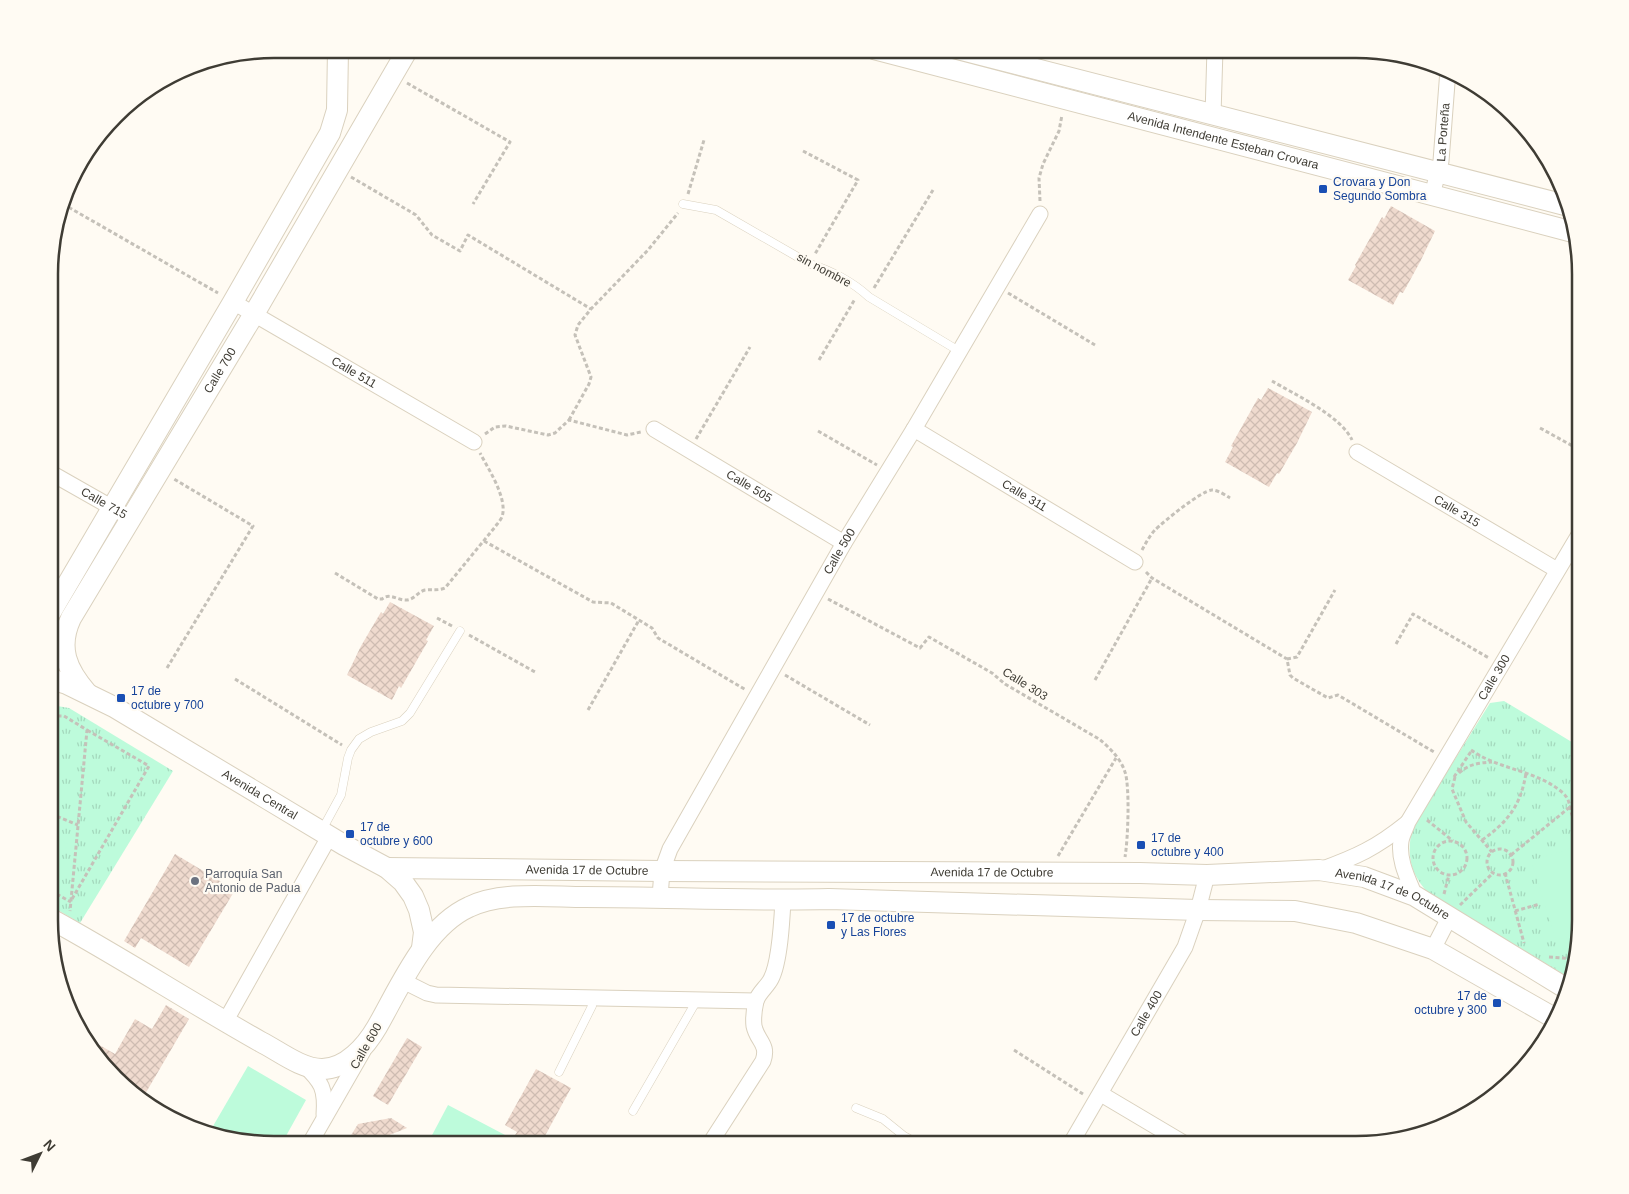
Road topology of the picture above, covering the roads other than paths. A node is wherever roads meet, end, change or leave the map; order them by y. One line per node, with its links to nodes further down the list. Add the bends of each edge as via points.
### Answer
1 (338, 58): 16 (main road, Calle 700, via 337,110 330,133)
2 (403, 58): 17 (main road, Calle 700)
3 (909, 58): 7 (main road, Avenida Intendente Esteban Crovara)
4 (965, 58): 7 (street)
5 (996, 58): 9 (main road, Avenida Intendente Esteban Crovara)
6 (1214, 58): 9 (street)
7 (964, 72): 11 (main road, Avenida Intendente Esteban Crovara)
8 (1447, 78): 10 (street, La Porteña)
9 (1213, 115): 10 (main road, Avenida Intendente Esteban Crovara)
10 (1439, 174): 11 (street, La Porteña); 13 (main road, Avenida Intendente Esteban Crovara)
11 (1432, 195): 15 (main road, Avenida Intendente Esteban Crovara)
12 (683, 204): 18 (lane, sin nombre, via 716,210 861,290)
13 (1560, 204)
14 (1040, 214): 18 (street, Calle 500)
15 (1567, 231)
16 (233, 302): 17 (street, Calle 511); 24 (main road, Calle 700)
17 (254, 314): 21 (street, Calle 511); 25 (main road, Calle 700)
18 (959, 350): 20 (street, Calle 500)
19 (654, 429): 26 (street, Calle 505)
20 (914, 429): 26 (street, Calle 500); 28 (street, Calle 311)
21 (474, 442)
22 (1357, 452): 29 (street, Calle 315)
23 (58, 477): 24 (street, Calle 715)
24 (112, 508): 25 (street, Calle 715); 30 (main road, Calle 700)
25 (132, 519): 33 (main road, Calle 700, via 66,627 65,654 69,670)
26 (844, 543): 38 (street, Calle 500, via 670,849)
27 (1572, 546): 29 (street, Calle 300)
28 (1135, 562)
29 (1557, 570): 34 (street, Calle 300)
30 (58, 600)
31 (460, 631): 35 (lane, via 410,713 402,721 359,739 351,750 341,795)
32 (58, 681): 33 (main road, Avenida Central)
33 (87, 693): 35 (main road, Avenida Central)
34 (1408, 822): 37 (street, via 1371,849); 40 (street, via 1401,841 1401,855)
35 (325, 834): 36 (main road, Avenida Central); 54 (street)
36 (387, 868): 38 (main road, Avenida 17 de Octubre); 46 (main road, Avenida Central, via 413,896 424,932)
37 (1319, 870): 39 (main road, Avenida 17 de Octubre); 40 (main road, Avenida 17 de Octubre, via 1364,877)
38 (662, 871): 39 (main road, Avenida 17 de Octubre); 41 (street, Calle 500)
39 (1207, 875): 43 (street, Calle 400)
40 (1415, 896): 44 (main road, Avenida 17 de Octubre)
41 (660, 897): 42 (main road); 46 (main road, via 525,897 483,902 458,914)
42 (783, 900): 43 (main road); 52 (street, via 775,968)
43 (1198, 910): 47 (main road, via 1304,912 1356,923); 58 (street, Calle 400, via 1185,947)
44 (1456, 910): 47 (street); 49 (main road, Avenida 17 de Octubre)
45 (58, 922): 54 (main road)
46 (422, 948): 48 (main road, Calle 600)
47 (1433, 949): 53 (main road)
48 (403, 981): 50 (street, via 436,995); 55 (main road, Calle 600)
49 (1562, 985)
50 (591, 998): 51 (street); 57 (lane, via 592,1006)
51 (696, 1000): 52 (street); 60 (lane)
52 (756, 1002): 63 (street, via 754,1027 766,1053)
53 (1549, 1015)
54 (225, 1022): 56 (main road)
55 (370, 1039): 56 (main road, via 342,1064 321,1069); 61 (street, Calle 600)
56 (303, 1064): 61 (street, via 323,1088)
57 (559, 1072)
58 (1098, 1098): 65 (street, Calle 400); 66 (street)
59 (856, 1108): 64 (lane, via 883,1119)
60 (633, 1111)
61 (324, 1120): 62 (street, Calle 600)
62 (314, 1136)
63 (715, 1136)
64 (904, 1136)
65 (1075, 1136)
66 (1169, 1136)

